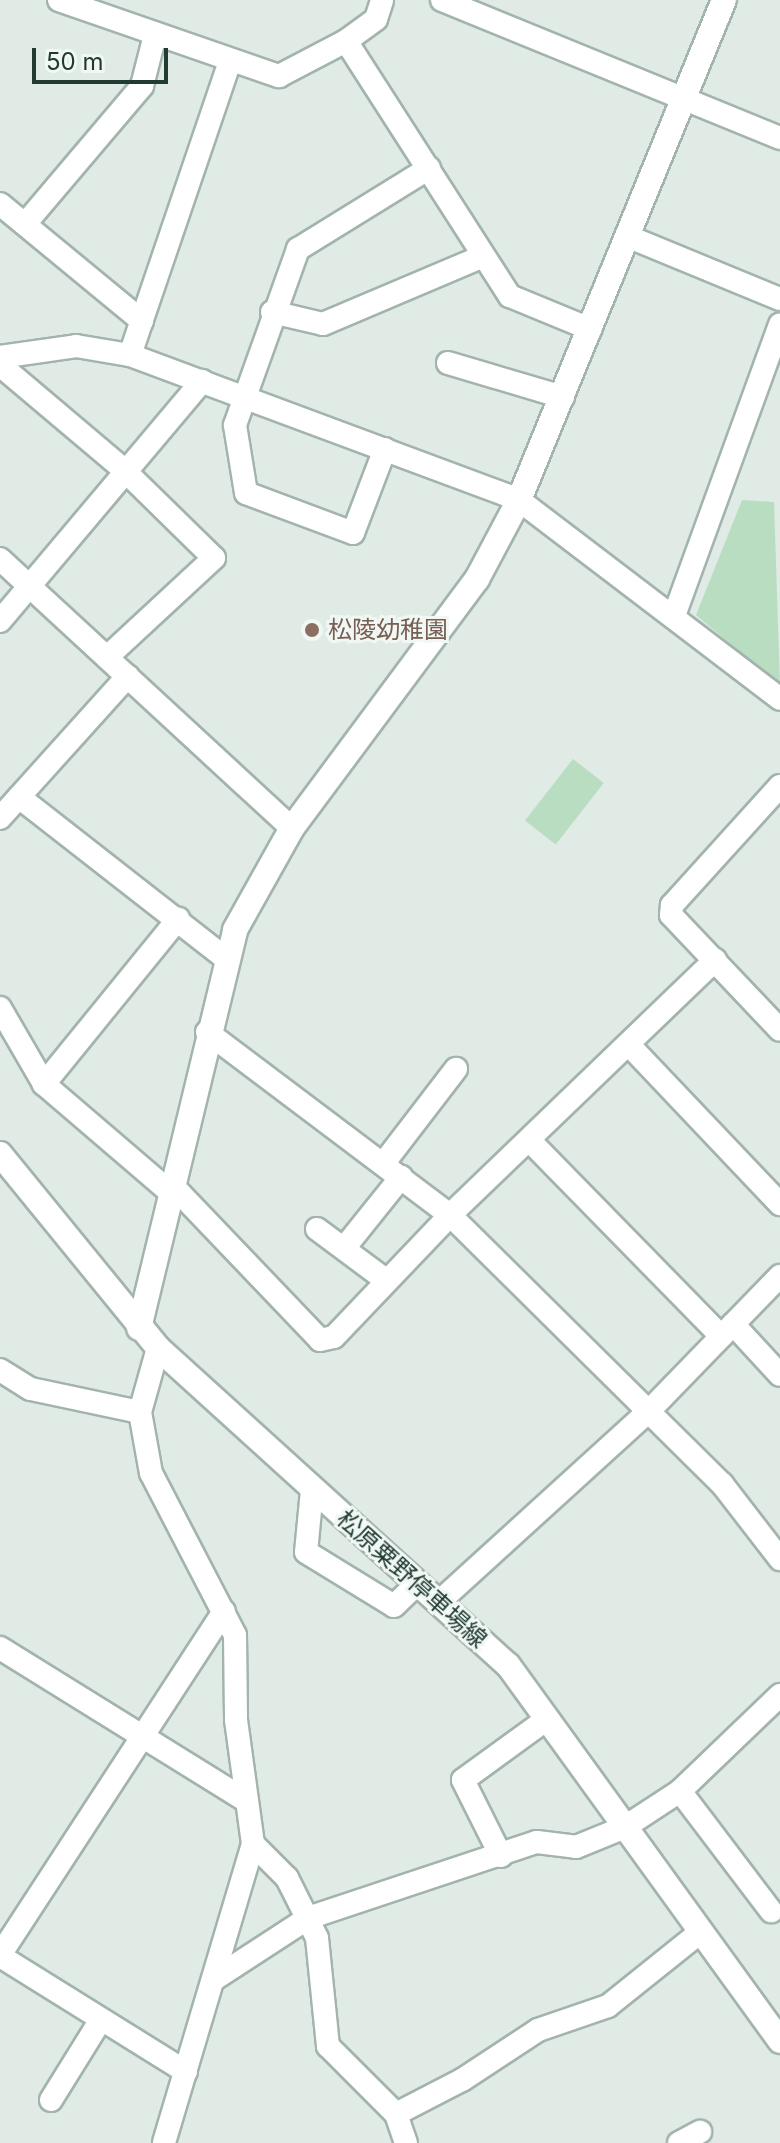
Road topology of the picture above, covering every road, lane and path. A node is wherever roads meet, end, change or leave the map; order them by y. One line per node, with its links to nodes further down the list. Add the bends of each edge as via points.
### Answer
1 (59, 0): 5 (street)
2 (382, 0): 6 (street, via 376,19)
3 (442, 0): 8 (street)
4 (724, 0): 8 (street)
5 (155, 35): 7 (street); 12 (street, via 142,86)
6 (346, 41): 7 (street, via 279,76); 10 (street)
7 (230, 62): 17 (street)
8 (682, 101): 9 (street); 13 (street)
9 (780, 138)
10 (429, 168): 14 (street); 16 (street, via 298,249)
11 (0, 204): 12 (street)
12 (25, 224): 17 (street)
13 (627, 236): 15 (street); 19 (street)
14 (483, 256): 16 (street, via 323,324); 19 (street, via 510,296)
15 (780, 299)
16 (272, 312): 25 (street)
17 (142, 321): 20 (street)
18 (780, 324): 32 (street)
19 (590, 329): 26 (street)
20 (130, 355): 21 (street, via 76,346); 24 (street)
21 (0, 357)
22 (448, 363): 26 (street)
23 (0, 365): 28 (street)
24 (202, 381): 25 (street); 28 (street)
25 (244, 396): 27 (street); 27 (street, via 235,425 246,493 353,533)
26 (563, 397): 29 (street)
27 (385, 449): 29 (street)
28 (123, 469): 31 (street); 34 (street, via 214,558)
29 (519, 500): 32 (street); 40 (street, via 477,579)
30 (0, 559): 31 (street)
31 (29, 585): 33 (street); 34 (street)
32 (675, 613): 36 (street)
33 (0, 621)
34 (107, 657): 35 (street)
35 (128, 676): 38 (street); 40 (street)
36 (780, 699)
37 (780, 786): 43 (street, via 672,905 671,915)
38 (19, 797): 39 (street); 41 (street)
39 (0, 818)
40 (292, 828): 42 (street, via 264,872)
41 (178, 919): 42 (street); 49 (street)
42 (226, 959): 46 (street)
43 (715, 960): 45 (street); 47 (street)
44 (0, 1008): 49 (street)
45 (780, 1030)
46 (207, 1032): 52 (street); 53 (street)
47 (630, 1046): 50 (street); 54 (street)
48 (456, 1069): 52 (street)
49 (44, 1084): 53 (street)
50 (531, 1142): 55 (street); 61 (street)
51 (3, 1169): 60 (street, 松原粟野停車場線)
52 (392, 1170): 55 (street); 57 (street)
53 (172, 1189): 59 (street, via 320,1340 334,1337); 60 (street)
54 (780, 1204)
55 (450, 1215): 59 (street); 65 (street)
56 (317, 1229): 57 (street)
57 (345, 1247): 59 (street)
58 (780, 1276): 61 (street)
59 (387, 1281)
60 (139, 1328): 62 (street, 松原粟野停車場線)
61 (727, 1330): 63 (street); 65 (street)
62 (158, 1348): 66 (street); 67 (street, 松原粟野停車場線)
63 (780, 1375)
64 (2, 1378): 66 (street)
65 (649, 1411): 68 (street, via 722,1484); 70 (street)
66 (140, 1412): 71 (street, via 163,1504)
67 (312, 1490): 69 (street, 松原粟野停車場線); 69 (street, via 306,1552 394,1606)
68 (780, 1559)
69 (418, 1583): 70 (street, 松原粟野停車場線)
70 (439, 1602): 74 (street, 松原粟野停車場線, via 508,1665)
71 (224, 1612): 75 (street); 77 (street, via 235,1635)
72 (0, 1648): 75 (street)
73 (780, 1695): 76 (street)
74 (547, 1719): 78 (street, 松原粟野停車場線); 80 (street, via 463,1780)
75 (143, 1737): 77 (street); 84 (street)
76 (680, 1791): 78 (street); 81 (street)
77 (245, 1800): 79 (street)
78 (625, 1827): 80 (street, via 576,1847 537,1842); 83 (street, 松原粟野停車場線)
79 (253, 1844): 82 (street, via 287,1878); 85 (street)
80 (501, 1856): 82 (street)
81 (771, 1911)
82 (308, 1918): 85 (street); 90 (street, via 317,1938 328,2046)
83 (699, 1933): 87 (street, 松原粟野停車場線); 90 (street, via 608,2006 538,2030 462,2080)
84 (0, 1955): 86 (street)
85 (216, 1978): 88 (street)
86 (100, 2021): 88 (street); 89 (street)
87 (780, 2041)
88 (186, 2072): 92 (street)
89 (51, 2100)
90 (396, 2114): 93 (street)
91 (700, 2132): 94 (street)
92 (164, 2143)
93 (406, 2143)
94 (679, 2143)

